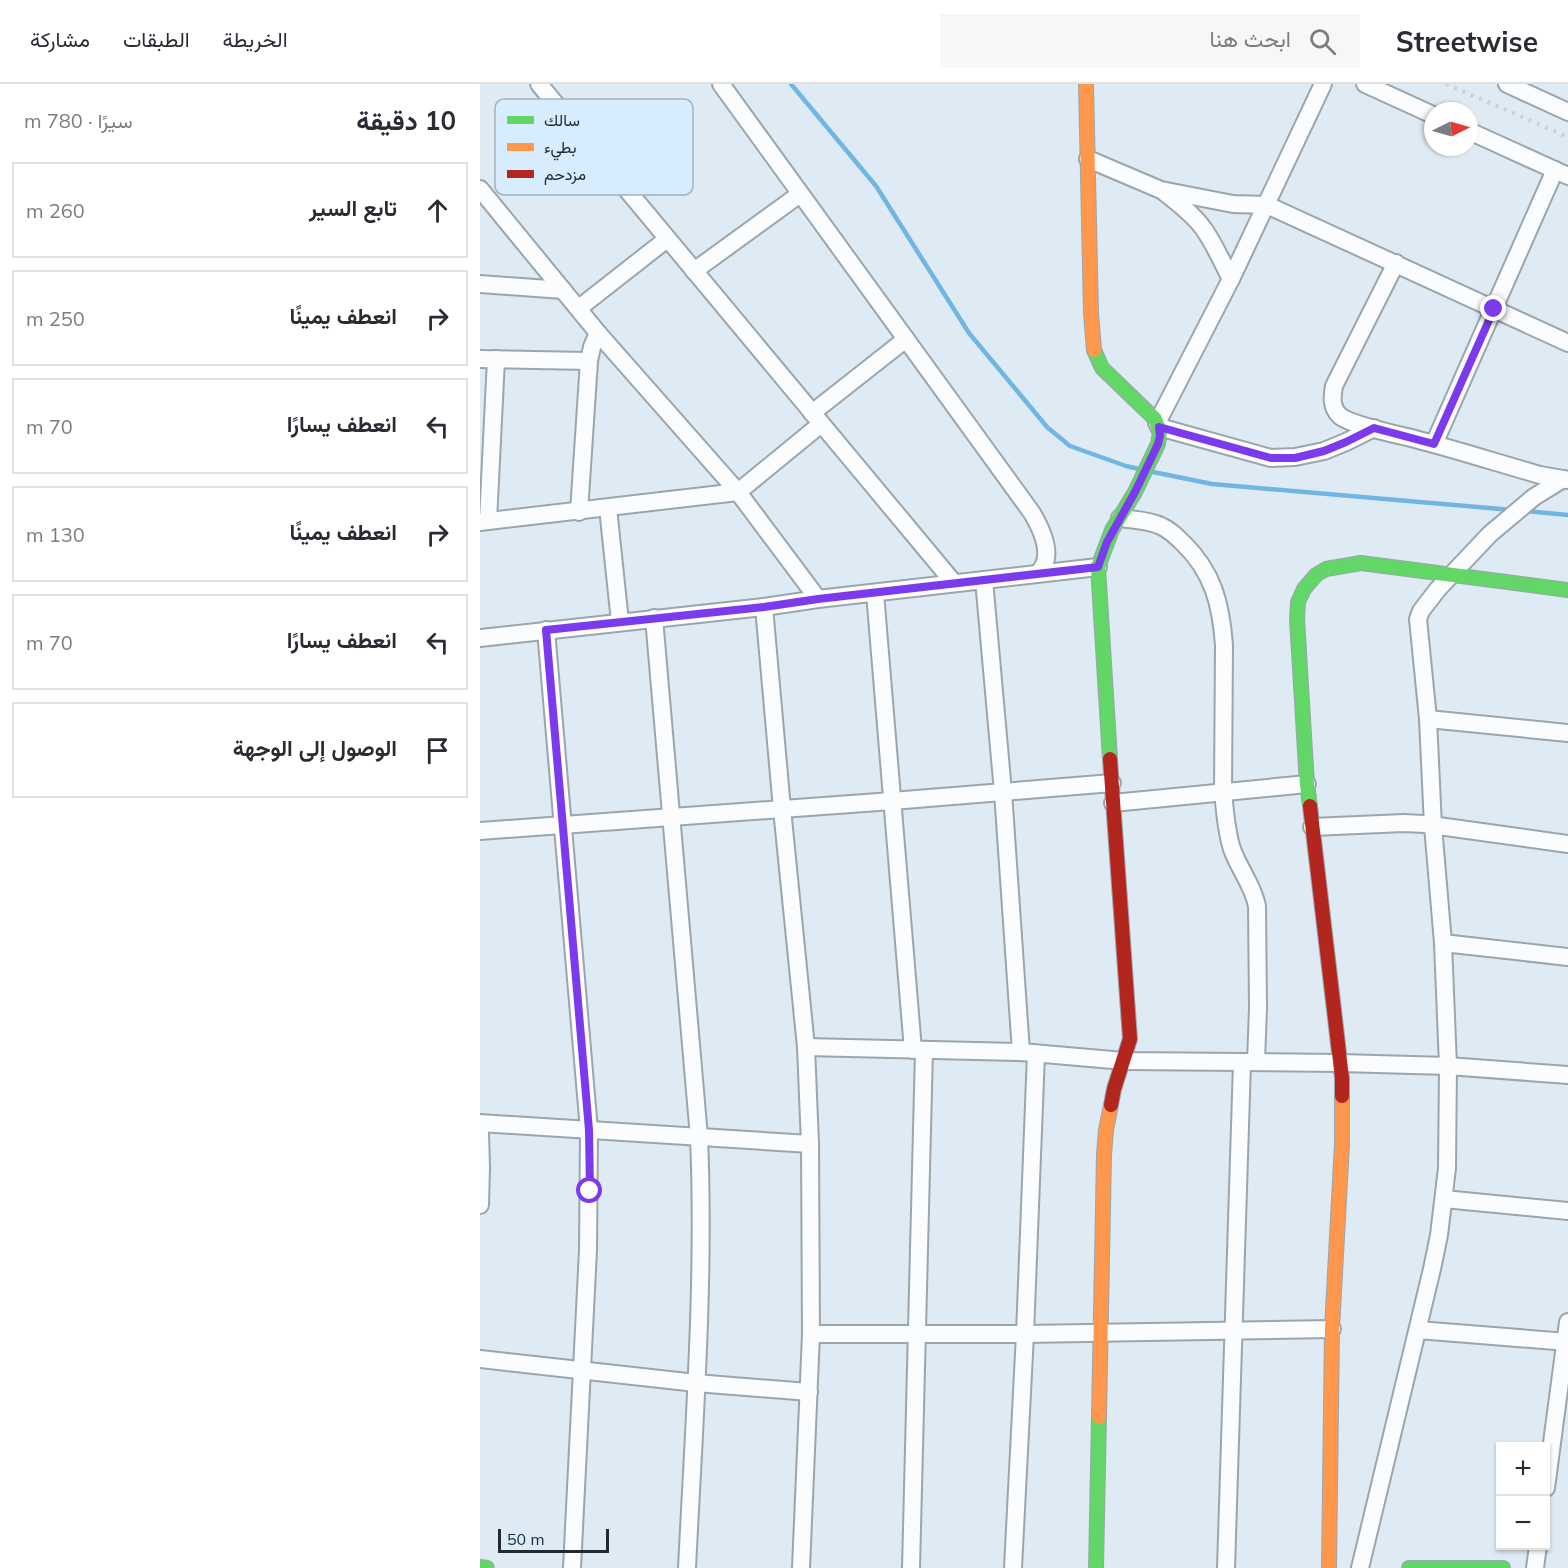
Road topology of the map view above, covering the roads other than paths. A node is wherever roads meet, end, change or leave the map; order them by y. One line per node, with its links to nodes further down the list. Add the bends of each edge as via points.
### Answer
1 (538, 84): 8 (street)
2 (721, 84): 16 (street)
3 (1086, 84): 12 (street)
4 (1323, 84): 18 (street)
5 (1365, 84): 9 (street)
6 (1507, 84): 7 (street)
7 (1534, 89): 10 (street)
8 (551, 99)
9 (1424, 111)
10 (1568, 112)
11 (1478, 135): 13 (street)
12 (1088, 159): 15 (street); 33 (street, via 1094,350 1102,368)
13 (1561, 173): 26 (street)
14 (480, 189): 24 (street)
15 (1161, 190): 18 (street, via 1233,204); 22 (street, via 1202,227)
16 (800, 194): 21 (street); 28 (street)
17 (631, 195): 19 (street)
18 (1267, 204): 20 (street); 22 (street)
19 (668, 239): 21 (street); 25 (street)
20 (1396, 263): 26 (street); 34 (street, via 1332,395 1332,404 1342,417)
21 (694, 271): 32 (street)
22 (1231, 279): 33 (street)
23 (480, 284): 24 (street)
24 (563, 290): 25 (street)
25 (579, 308): 27 (street)
26 (1494, 309): 29 (street); 35 (street)
27 (598, 333): 31 (street); 37 (street)
28 (906, 339): 32 (street); 43 (street, via 1032,513 1045,543 1045,562)
29 (1568, 343)
30 (488, 359): 31 (street); 41 (street)
31 (589, 362): 39 (street)
32 (816, 418): 37 (street); 46 (street)
33 (1158, 425): 34 (street, via 1271,458 1295,458 1324,451); 40 (street, via 1160,436 1155,452)
34 (1374, 428): 35 (street)
35 (1434, 444): 36 (street, via 1539,475)
36 (1566, 479): 44 (street, via 1520,507)
37 (738, 492): 38 (street); 49 (street)
38 (608, 508): 39 (street); 52 (street)
39 (579, 512): 41 (street)
40 (1120, 518): 42 (street); 60 (street, via 1153,522 1170,530 1197,557 1217,597 1224,645)
41 (484, 522)
42 (1098, 567): 43 (street); 57 (street)
43 (1036, 574): 45 (street)
44 (1452, 574): 47 (street); 55 (street, via 1421,610 1418,620); 58 (street, via 1361,563 1326,569 1316,574 1304,589 1298,602 1297,635)
45 (984, 580): 46 (street); 59 (street)
46 (954, 584): 48 (street)
47 (1568, 590)
48 (875, 593): 49 (street); 61 (street)
49 (818, 599): 50 (street)
50 (764, 607): 51 (street); 63 (street)
51 (654, 618): 52 (street); 64 (street)
52 (620, 622): 53 (street)
53 (546, 630): 54 (street); 65 (street)
54 (480, 638)
55 (1428, 719): 56 (street); 66 (street)
56 (1568, 733)
57 (1112, 783): 59 (street); 62 (street)
58 (1307, 784): 60 (street); 67 (street)
59 (1003, 792): 61 (street); 74 (street)
60 (1224, 792): 62 (street); 76 (street, via 1229,840 1257,906 1258,1008)
61 (892, 801): 63 (street); 73 (street)
62 (1113, 803): 75 (street, via 1130,1028)
63 (782, 809): 64 (street); 72 (street)
64 (672, 817): 65 (street); 83 (street)
65 (562, 825): 68 (street); 81 (street)
66 (1433, 826): 67 (street, via 1404,823); 69 (street); 70 (street)
67 (1312, 827): 77 (street)
68 (480, 831)
69 (1568, 844)
70 (1443, 943): 71 (street); 78 (street)
71 (1568, 957)
72 (806, 1047): 73 (street); 84 (street)
73 (918, 1050): 74 (street); 94 (street)
74 (1028, 1053): 75 (street); 95 (street)
75 (1124, 1061): 76 (street); 92 (street, via 1110,1107 1104,1155)
76 (1249, 1062): 77 (street); 90 (street)
77 (1340, 1063): 78 (street); 89 (street, via 1342,1134)
78 (1448, 1066): 79 (street); 85 (street)
79 (1568, 1076)
80 (480, 1123): 81 (street)
81 (589, 1130): 83 (street); 98 (street)
82 (480, 1133): 86 (street)
83 (699, 1137): 84 (street); 99 (street)
84 (810, 1144): 93 (street)
85 (1444, 1199): 87 (street); 91 (street)
86 (480, 1205)
87 (1568, 1211)
88 (1568, 1322): 96 (street)
89 (1332, 1329): 90 (street); 113 (street)
90 (1233, 1330): 92 (street); 112 (street)
91 (1418, 1330): 96 (street); 114 (street)
92 (1100, 1333): 95 (street); 111 (street)
93 (811, 1334): 94 (street); 100 (street)
94 (917, 1334): 95 (street); 109 (street)
95 (1025, 1334): 110 (street)
96 (1567, 1342): 101 (street)
97 (480, 1359): 98 (street)
98 (582, 1370): 99 (street); 106 (street)
99 (696, 1383): 100 (street); 107 (street)
100 (809, 1392): 108 (street)
101 (1550, 1455)
102 (1537, 1550): 117 (street)
103 (480, 1567): 105 (street)
104 (1482, 1567): 115 (street); 116 (street)
105 (487, 1568)
106 (572, 1568)
107 (687, 1568)
108 (801, 1568)
109 (911, 1568)
110 (1013, 1568)
111 (1096, 1568)
112 (1226, 1568)
113 (1329, 1568)
114 (1360, 1568)
115 (1408, 1568)
116 (1503, 1568)
117 (1535, 1568)

